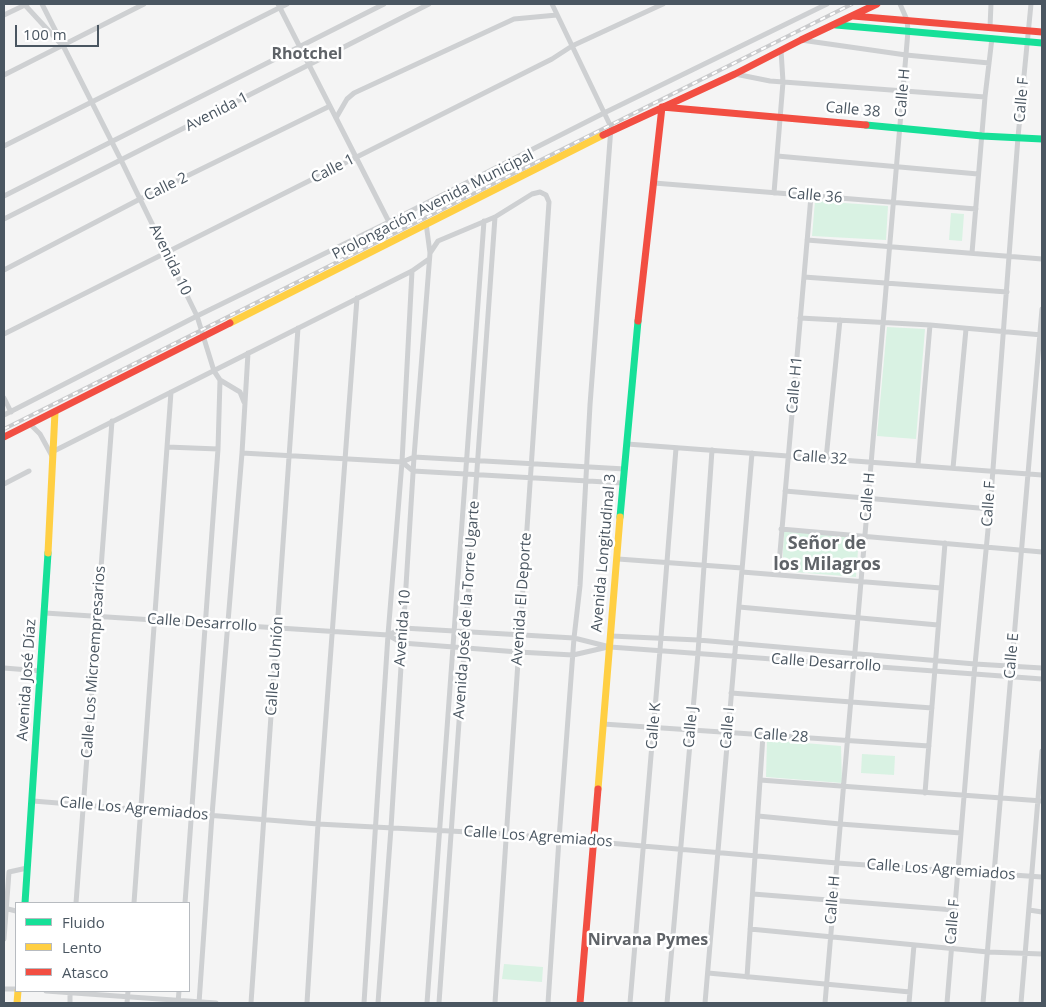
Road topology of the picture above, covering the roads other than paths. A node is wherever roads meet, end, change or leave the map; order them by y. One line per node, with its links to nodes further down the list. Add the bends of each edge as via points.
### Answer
1 (25, 4): 16 (street); 28 (street, Avenida 10)
2 (42, 4): 28 (street, Avenida 10)
3 (144, 4): 28 (street)
4 (287, 4): 14 (street)
5 (384, 4): 30 (street, Avenida 1)
6 (429, 4): 34 (street, Avenida 1)
7 (552, 4): 15 (street)
8 (663, 4): 29 (street, Calle 1)
9 (827, 4): 43 (street, Prolongación Avenida Municipal)
10 (877, 4): 17 (street, Prolongación Avenida Municipal)
11 (900, 4): 18 (street, Calle H)
12 (991, 4): 20 (street)
13 (1031, 4): 22 (street, Calle F)
14 (279, 5): 30 (street); 40 (street)
15 (557, 15): 29 (street); 44 (street, via 514,19 354,93 347,98)
16 (4, 16)
17 (853, 16): 18 (street); 19 (street, Prolongación Avenida Municipal)
18 (906, 20): 20 (street); 21 (street, Calle H)
19 (834, 25): 21 (street); 25 (street, Prolongación Avenida Municipal)
20 (990, 27): 22 (street)
21 (908, 31): 24 (street); 32 (street, Calle H)
22 (1028, 31): 23 (street); 26 (street, Calle F)
23 (1042, 32)
24 (992, 38): 26 (street); 33 (street)
25 (801, 40): 31 (street, Prolongación Avenida Municipal); 32 (street)
26 (1027, 42): 27 (street); 49 (street, Calle F)
27 (1042, 43)
28 (63, 46): 36 (street); 40 (street, Avenida 10)
29 (572, 46): 43 (street); 54 (street, Calle 1)
30 (300, 47): 34 (street); 51 (street, Avenida 1)
31 (781, 50): 35 (street, Prolongación Avenida Municipal); 37 (street)
32 (906, 55): 33 (street); 38 (street, Calle H)
33 (989, 63): 39 (street)
34 (310, 66): 41 (street); 55 (street, Avenida 1)
35 (734, 74): 37 (street); 42 (street, Prolongación Avenida Municipal)
36 (4, 75)
37 (783, 82): 38 (street); 45 (street)
38 (903, 91): 39 (street); 46 (street, Calle H)
39 (985, 97): 48 (street)
40 (92, 102): 51 (street, Avenida 10); 52 (street)
41 (330, 106): 44 (street); 62 (street, Calle 2)
42 (662, 107): 45 (street, Calle 38); 47 (street, Prolongación Avenida Municipal); 58 (street, Avenida Longitudinal 3)
43 (604, 113): 47 (street); 67 (street, Prolongación Avenida Municipal)
44 (336, 118): 54 (street)
45 (780, 118): 46 (street, Calle 38); 53 (street)
46 (900, 128): 48 (street, Calle 38); 56 (street, Calle H)
47 (610, 132): 69 (street, Prolongación Avenida Municipal); 127 (street)
48 (982, 136): 49 (street, Calle 38); 57 (street)
49 (1018, 137): 50 (street, Calle 38); 75 (street, Calle F)
50 (1042, 139)
51 (112, 142): 55 (street, Avenida 10); 60 (street, Avenida 1)
52 (4, 146)
53 (777, 156): 56 (street); 59 (street)
54 (356, 158): 67 (street); 72 (street, Calle 1)
55 (121, 160): 62 (street, Avenida 10); 66 (street, Avenida 1)
56 (897, 166): 57 (street); 63 (street, Calle H)
57 (978, 174): 64 (street)
58 (654, 182): 59 (street, Calle 36); 108 (street, Avenida Longitudinal 3)
59 (774, 193): 61 (street, Calle 36)
60 (4, 196)
61 (811, 196): 63 (street, Calle 36); 70 (street, Calle H1)
62 (140, 200): 72 (street, Avenida 10); 78 (street, Calle 2)
63 (894, 202): 64 (street, Calle 36); 71 (street, Calle H)
64 (976, 209): 74 (street)
65 (495, 217): 68 (street); 122 (street, Avenida José de la Torre Ugarte); 124 (street, Avenida El Deporte, via 532,194 540,192 546,195)
66 (4, 219)
67 (388, 222): 85 (street, Prolongación Avenida Municipal)
68 (484, 222): 73 (street, via 438,241); 120 (street, Avenida José de la Torre Ugarte)
69 (426, 223): 73 (street, Avenida 10); 95 (street, Prolongación Avenida Municipal)
70 (807, 240): 71 (street); 80 (street, Calle H1)
71 (890, 246): 74 (street); 81 (street, Calle H)
72 (166, 253): 85 (street, Avenida 10); 93 (street, Calle 1)
73 (430, 253): 77 (street, Avenida 10)
74 (972, 253): 75 (street)
75 (1009, 256): 76 (street); 82 (street, Calle F)
76 (1042, 258)
77 (429, 259): 79 (street); 118 (street, Avenida 10)
78 (4, 270)
79 (412, 271): 83 (street); 123 (street, Avenida 10)
80 (804, 277): 81 (street); 86 (street, Calle H1)
81 (887, 283): 82 (street); 88 (street, Calle H)
82 (1007, 292): 92 (street, Calle F)
83 (357, 298): 90 (street); 119 (street)
84 (1042, 308): 94 (street, Calle E)
85 (197, 316): 95 (street, Avenida 10); 102 (street, Prolongación Avenida Municipal)
86 (800, 318): 87 (street); 117 (street, Calle H1)
87 (840, 320): 88 (street); 121 (street)
88 (883, 323): 89 (street); 125 (street, Calle H)
89 (930, 325): 91 (street); 126 (street)
90 (298, 328): 96 (street); 116 (street, Calle La Unión)
91 (966, 329): 92 (street); 128 (street)
92 (1004, 332): 94 (street); 132 (street, Calle F)
93 (4, 334)
94 (1041, 335): 134 (street, Calle E)
95 (203, 337): 97 (street, Avenida 10); 103 (street, Prolongación Avenida Municipal)
96 (248, 353): 97 (street); 101 (street)
97 (214, 371): 98 (street, Avenida 10); 99 (street)
98 (220, 380): 101 (street, via 240,392); 111 (street)
99 (171, 392): 105 (street); 109 (street)
100 (4, 398): 102 (street)
101 (245, 404): 113 (street)
102 (11, 412): 104 (street, Prolongación Avenida Municipal)
103 (54, 412): 106 (street, Prolongación Avenida Municipal); 115 (street, Avenida José Díaz)
104 (4, 415)
105 (112, 421): 115 (street); 159 (street, Calle Los Microempresarios)
106 (30, 424): 107 (street, Prolongación Avenida Municipal); 115 (street)
107 (4, 437)
108 (627, 444): 110 (street, Calle 32); 129 (street, Avenida Longitudinal 3)
109 (167, 447): 111 (street); 161 (street)
110 (676, 448): 112 (street, Calle 32); 151 (street, Calle K)
111 (218, 449): 162 (street)
112 (712, 450): 114 (street, Calle 32); 152 (street, Calle J)
113 (242, 453): 116 (street); 163 (street)
114 (752, 453): 117 (street, Calle 32); 153 (street, Calle I)
115 (53, 454): 158 (street, Avenida José Díaz)
116 (289, 456): 119 (street); 165 (street, Calle La Unión)
117 (789, 456): 121 (street, Calle 32); 141 (street, Calle H1)
118 (414, 457): 120 (street); 123 (street); 131 (street, Avenida 10)
119 (345, 459): 123 (street); 168 (street)
120 (466, 459): 122 (street); 133 (street, Avenida José de la Torre Ugarte)
121 (826, 459): 125 (street, Calle 32)
122 (477, 460): 124 (street); 135 (street, Avenida José de la Torre Ugarte)
123 (402, 462): 131 (street); 170 (street, Avenida 10)
124 (531, 462): 127 (street); 137 (street, Avenida El Deporte)
125 (871, 462): 126 (street, Calle 32); 142 (street, Calle H)
126 (918, 465): 128 (street, Calle 32)
127 (586, 466): 129 (street); 138 (street)
128 (953, 468): 132 (street, Calle 32)
129 (625, 469): 140 (street, Avenida Longitudinal 3)
130 (29, 471): 139 (street)
131 (413, 471): 133 (street); 166 (street, Avenida 10)
132 (992, 471): 134 (street, Calle 32); 143 (street, Calle F)
133 (465, 474): 135 (street); 167 (street, Avenida José de la Torre Ugarte)
134 (1028, 474): 136 (street, Calle 32); 148 (street, Calle E)
135 (476, 475): 137 (street); 169 (street, Avenida José de la Torre Ugarte)
136 (1042, 475)
137 (530, 477): 138 (street); 171 (street, Avenida El Deporte)
138 (586, 481): 140 (street); 173 (street)
139 (4, 484)
140 (624, 484): 150 (street, Avenida Longitudinal 3)
141 (785, 491): 142 (street); 144 (street, Calle H1)
142 (868, 498): 143 (street); 145 (street, Calle H)
143 (990, 509): 147 (street, Calle F)
144 (781, 529): 145 (street); 154 (street, Calle H1)
145 (865, 536): 146 (street); 155 (street, Calle H)
146 (945, 543): 147 (street); 156 (street)
147 (986, 547): 148 (street); 188 (street, Calle F)
148 (1021, 549): 149 (street); 190 (street, Calle E)
149 (1042, 552)
150 (618, 559): 151 (street); 172 (street, Avenida Longitudinal 3)
151 (667, 562): 152 (street); 174 (street, Calle K)
152 (704, 565): 153 (street); 175 (street, Calle J)
153 (742, 570): 154 (street); 157 (street, Calle I)
154 (778, 574): 155 (street)
155 (861, 581): 156 (street); 160 (street, Calle H)
156 (941, 588): 164 (street)
157 (739, 607): 160 (street); 177 (street, Calle I)
158 (45, 613): 159 (street, Calle Desarrollo); 193 (street, Avenida José Díaz)
159 (98, 616): 161 (street, Calle Desarrollo); 216 (street, Calle Los Microempresarios)
160 (858, 618): 164 (street); 184 (street, Calle H)
161 (155, 620): 162 (street, Calle Desarrollo); 217 (street)
162 (206, 623): 163 (street, Calle Desarrollo); 218 (street)
163 (228, 625): 165 (street, Calle Desarrollo); 219 (street)
164 (938, 625): 187 (street)
165 (278, 628): 168 (street, Calle Desarrollo); 221 (street, Calle La Unión)
166 (403, 628): 167 (street, Calle Desarrollo); 170 (street, Calle Desarrollo); 176 (street, Avenida 10)
167 (454, 631): 169 (street, Calle Desarrollo); 178 (street, Avenida José de la Torre Ugarte)
168 (332, 632): 170 (street, Calle Desarrollo); 222 (street)
169 (466, 632): 171 (street, Calle Desarrollo); 180 (street, Avenida José de la Torre Ugarte)
170 (388, 635): 176 (street, Calle Desarrollo); 224 (street, Avenida 10)
171 (519, 635): 173 (street, Calle Desarrollo); 182 (street, Avenida El Deporte)
172 (611, 636): 174 (street, Calle Desarrollo); 179 (street, Avenida Longitudinal 3)
173 (574, 638): 179 (street, Calle Desarrollo); 185 (street)
174 (661, 639): 175 (street, Calle Desarrollo); 181 (street, Calle K)
175 (698, 640): 177 (street, Calle Desarrollo); 183 (street, Calle J)
176 (402, 643): 178 (street, Calle Desarrollo); 225 (street, Avenida 10)
177 (736, 643): 184 (street, Calle Desarrollo); 186 (street, Calle I)
178 (453, 647): 180 (street, Calle Desarrollo); 226 (street, Avenida José de la Torre Ugarte)
179 (610, 647): 181 (street, Calle Desarrollo); 185 (street, Calle Desarrollo); 201 (street, Avenida Longitudinal 3)
180 (464, 648): 182 (street, Calle Desarrollo); 227 (street, Avenida José de la Torre Ugarte)
181 (660, 650): 183 (street, Calle Desarrollo); 202 (street, Calle K)
182 (518, 652): 185 (street, Calle Desarrollo); 229 (street, Avenida El Deporte)
183 (698, 653): 186 (street, Calle Desarrollo); 203 (street, Calle J)
184 (855, 654): 187 (street, Calle Desarrollo); 189 (street, Calle H)
185 (573, 655): 230 (street)
186 (734, 656): 189 (street, Calle Desarrollo); 198 (street, Calle I)
187 (936, 661): 188 (street, Calle Desarrollo); 194 (street)
188 (975, 664): 190 (street, Calle Desarrollo); 195 (street, Calle F)
189 (854, 665): 194 (street, Calle Desarrollo); 199 (street, Calle H)
190 (1011, 667): 192 (street, Calle Desarrollo); 196 (street, Calle E)
191 (4, 668): 193 (street)
192 (1042, 668)
193 (41, 671): 215 (street, Avenida José Díaz)
194 (936, 672): 195 (street, Calle Desarrollo); 200 (street)
195 (974, 675): 196 (street, Calle Desarrollo); 212 (street, Calle F)
196 (1010, 678): 197 (street, Calle Desarrollo); 213 (street, Calle E)
197 (1042, 679)
198 (731, 693): 199 (street); 204 (street, Calle I)
199 (850, 702): 200 (street); 206 (street, Calle H)
200 (932, 708): 207 (street)
201 (603, 724): 202 (street, Calle 28); 233 (street, Avenida Longitudinal 3)
202 (654, 728): 203 (street, Calle 28); 234 (street, Calle K)
203 (691, 730): 204 (street, Calle 28); 235 (street, Calle J)
204 (728, 733): 205 (street, Calle 28); 236 (street, Calle I)
205 (763, 735): 206 (street, Calle 28); 209 (street)
206 (847, 741): 207 (street, Calle 28); 210 (street, Calle H)
207 (929, 746): 211 (street)
208 (1042, 751): 214 (street)
209 (760, 780): 210 (street); 220 (street)
210 (843, 787): 211 (street); 223 (street, Calle H)
211 (925, 793): 212 (street)
212 (964, 795): 213 (street); 228 (street, Calle F)
213 (1001, 798): 214 (street); 242 (street, Calle E)
214 (1040, 800): 231 (street)
215 (33, 801): 216 (street, Calle Los Agremiados); 239 (street, Avenida José Díaz)
216 (83, 805): 217 (street, Calle Los Agremiados); 248 (street, Calle Los Microempresarios)
217 (141, 810): 218 (street, Calle Los Agremiados); 249 (street)
218 (192, 814): 219 (street, Calle Los Agremiados); 250 (street)
219 (212, 815): 221 (street, Calle Los Agremiados); 270 (street)
220 (758, 816): 223 (street); 237 (street)
221 (264, 820): 222 (street, Calle Los Agremiados); 274 (street, Calle La Unión)
222 (318, 824): 224 (street, Calle Los Agremiados); 275 (street)
223 (840, 824): 228 (street); 238 (street, Calle H)
224 (376, 828): 225 (street, Calle Los Agremiados); 276 (street, Avenida 10)
225 (391, 828): 226 (street, Calle Los Agremiados); 277 (street, Avenida 10)
226 (440, 830): 227 (street, Calle Los Agremiados); 278 (street, Avenida José de la Torre Ugarte)
227 (450, 831): 229 (street, Calle Los Agremiados); 279 (street, Avenida José de la Torre Ugarte)
228 (960, 833): 240 (street, Calle F)
229 (506, 834): 230 (street, Calle Los Agremiados); 280 (street, Avenida El Deporte)
230 (559, 839): 233 (street, Calle Los Agremiados); 281 (street)
231 (1035, 840): 232 (street); 243 (street)
232 (1042, 841)
233 (594, 842): 234 (street, Calle Los Agremiados); 282 (street, Avenida Longitudinal 3)
234 (644, 846): 235 (street, Calle Los Agremiados); 283 (street, Calle K)
235 (681, 848): 236 (street, Calle Los Agremiados); 284 (street, Calle J)
236 (718, 853): 237 (street, Calle Los Agremiados); 263 (street, Calle I)
237 (756, 856): 238 (street, Calle Los Agremiados); 245 (street)
238 (837, 862): 240 (street, Calle Los Agremiados); 246 (street, Calle H)
239 (27, 868): 241 (street); 247 (street, Avenida José Díaz)
240 (958, 870): 242 (street, Calle Los Agremiados); 252 (street, Calle F)
241 (7, 872): 251 (street)
242 (995, 874): 243 (street, Calle Los Agremiados); 260 (street, Calle E)
243 (1032, 877): 244 (street, Calle Los Agremiados); 253 (street)
244 (1042, 877)
245 (753, 894): 246 (street); 255 (street)
246 (834, 899): 252 (street); 256 (street, Calle H)
247 (25, 902)
248 (76, 902)
249 (134, 902)
250 (185, 902)
251 (6, 908): 257 (street)
252 (954, 910): 259 (street, Calle F)
253 (1029, 910): 254 (street); 261 (street)
254 (1042, 912)
255 (750, 929): 256 (street); 264 (street)
256 (830, 937): 258 (street); 265 (street, Calle H)
257 (4, 940)
258 (914, 944): 259 (street); 267 (street)
259 (951, 947): 260 (street); 288 (street, Calle F)
260 (988, 952): 261 (street); 289 (street, Calle E)
261 (1026, 954): 262 (street); 290 (street)
262 (1042, 954)
263 (708, 973): 264 (street); 285 (street, Calle I)
264 (746, 977): 265 (street)
265 (826, 984): 267 (street); 286 (street, Calle H)
266 (70, 992): 268 (street); 271 (street)
267 (910, 992): 287 (street)
268 (128, 993): 269 (street); 272 (street)
269 (178, 1002): 270 (street)
270 (199, 1002): 273 (street)
271 (70, 1003)
272 (127, 1003)
273 (216, 1003)
274 (251, 1003)
275 (307, 1003)
276 (364, 1003)
277 (378, 1003)
278 (427, 1003)
279 (439, 1003)
280 (495, 1003)
281 (548, 1003)
282 (580, 1003)
283 (630, 1003)
284 (667, 1003)
285 (705, 1003)
286 (825, 1003)
287 (909, 1003)
288 (946, 1003)
289 (983, 1003)
290 (1021, 1003)

